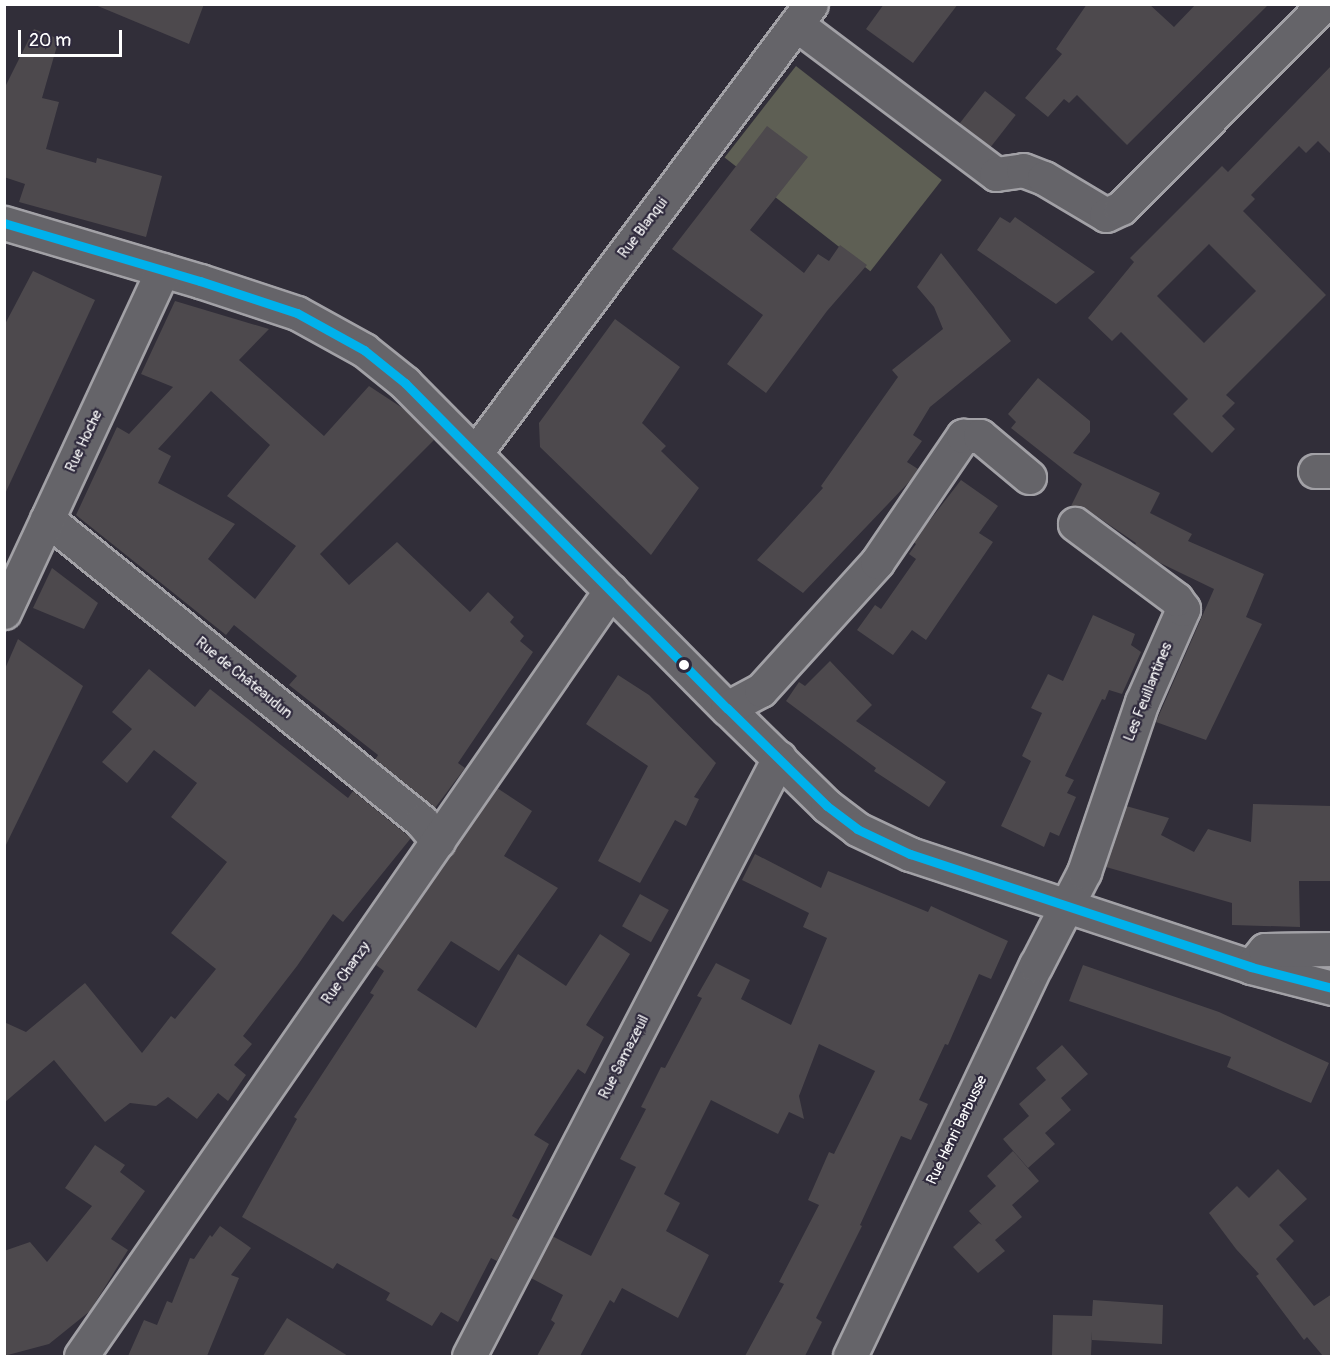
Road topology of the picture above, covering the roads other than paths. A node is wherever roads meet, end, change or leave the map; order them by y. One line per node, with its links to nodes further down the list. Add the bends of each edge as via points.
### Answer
1 (1323, 4): 2 (street, via 1121,208 1106,215 1034,174 1023,170 996,174)
2 (803, 14): 5 (street, Rue Blanqui)
3 (4, 223): 4 (street)
4 (163, 270): 5 (street, via 297,313 356,345 405,383); 7 (street, Rue Hoche)
5 (476, 452): 9 (street)
6 (1029, 477): 11 (street, via 980,436 963,436 877,562 760,690)
7 (48, 519): 10 (street, Rue Hoche); 13 (street, Rue de Châteaudun, via 422,822)
8 (1076, 525): 14 (street, Les Feuillantines, via 1176,599 1183,609 1142,702 1084,872)
9 (611, 590): 11 (street); 13 (street, Rue Chanzy)
10 (4, 612)
11 (727, 708): 12 (street)
12 (779, 758): 14 (street, via 828,806 882,842); 19 (street, Rue Samazeuil)
13 (438, 841): 18 (street, Rue Chanzy)
14 (1068, 905): 16 (street); 20 (street, Rue Henri Barbusse)
15 (1332, 949): 16 (street, via 1264,950)
16 (1251, 967): 17 (street)
17 (1332, 988)
18 (81, 1356)
19 (469, 1356)
20 (850, 1356)

